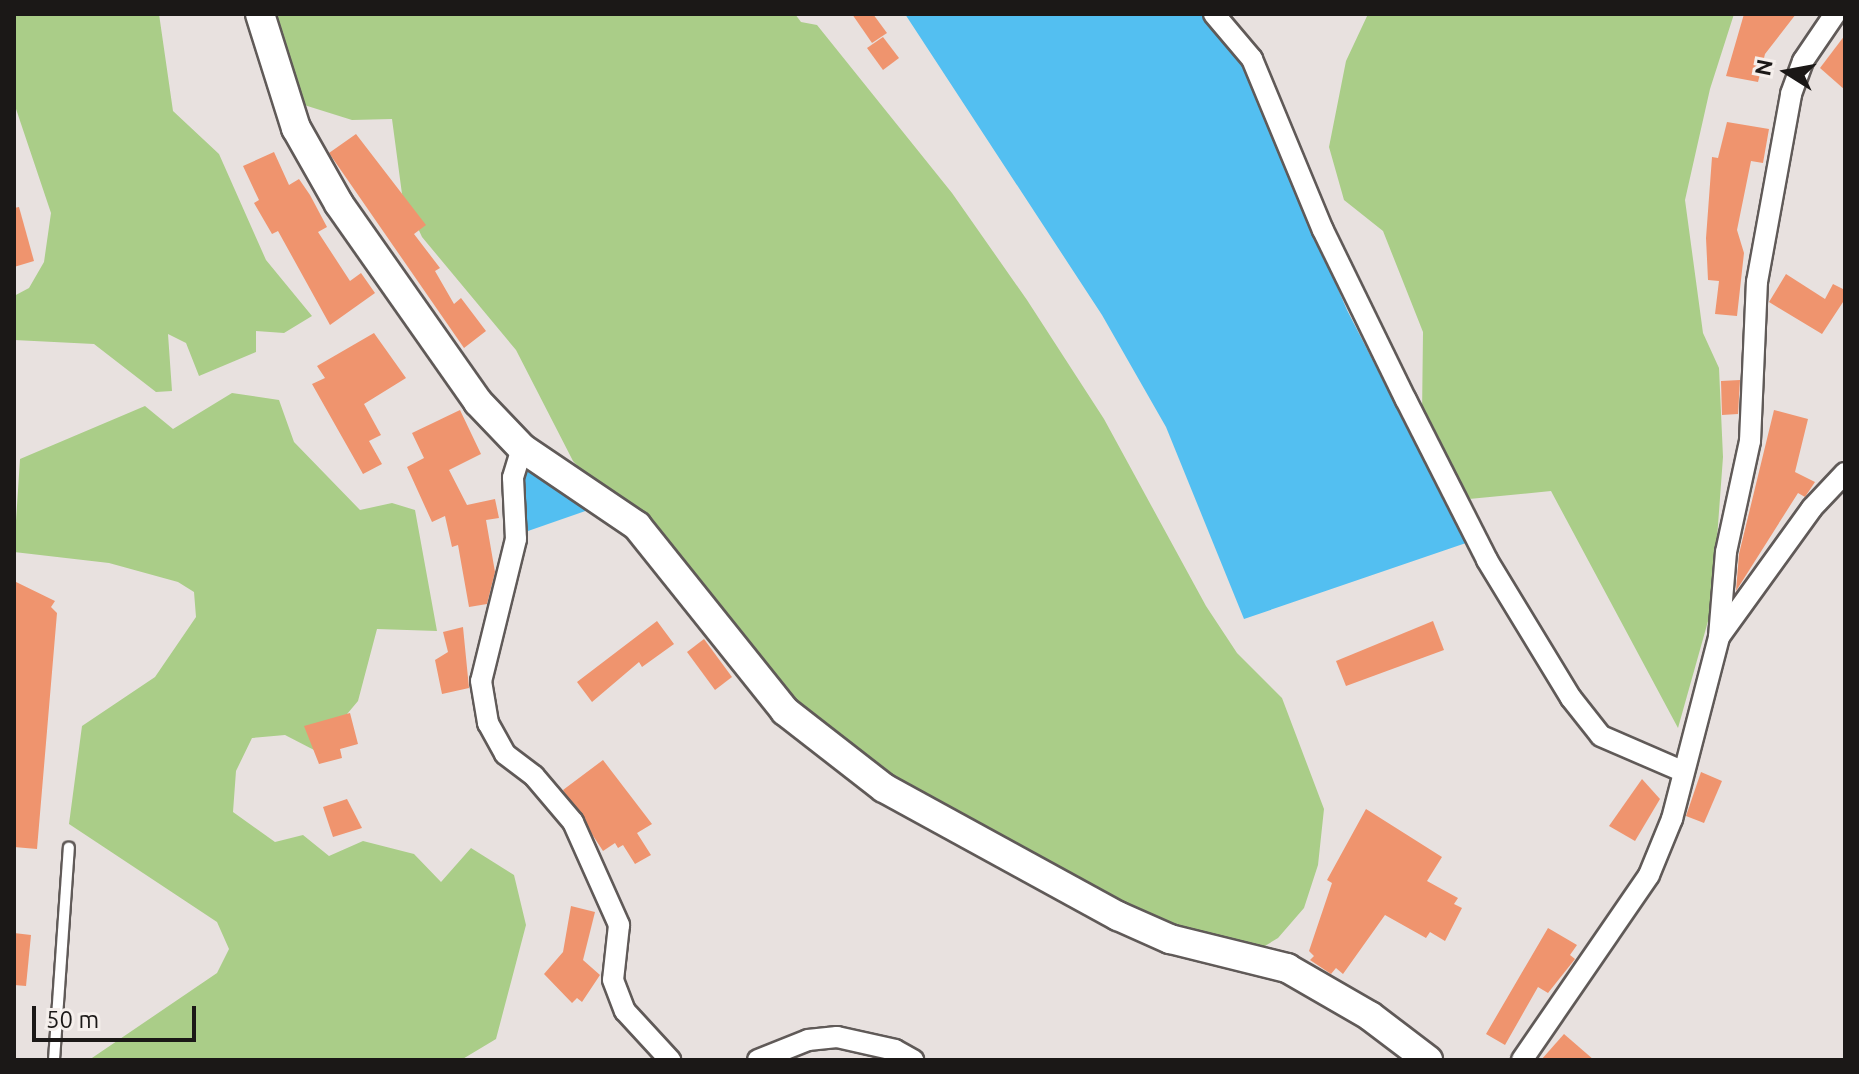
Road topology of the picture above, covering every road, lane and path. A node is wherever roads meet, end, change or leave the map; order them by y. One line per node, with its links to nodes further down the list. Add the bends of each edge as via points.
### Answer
1 (260, 14): 4 (street, via 296,128 339,204 478,402)
2 (1214, 14): 7 (street, via 1252,59 1323,230 1406,400 1487,560 1563,685 1601,736)
3 (1835, 14): 6 (street, via 1803,61 1791,94 1757,282 1750,441 1726,552)
4 (522, 448): 10 (street, via 513,478 516,539 481,681 488,723 505,754 534,776 573,822 619,925 613,980 625,1011); 13 (street, via 637,526 785,711 884,788 1118,916 1170,939 1287,968 1370,1016)
5 (1845, 473): 6 (street, via 1812,508)
6 (1719, 637): 7 (street)
7 (1682, 771): 14 (street, via 1672,819 1649,875)
8 (69, 848): 9 (lane)
9 (54, 1060)
10 (670, 1060)
11 (758, 1060): 12 (street, via 808,1040 837,1037 895,1050)
12 (913, 1060)
13 (1428, 1060)
14 (1522, 1060)

